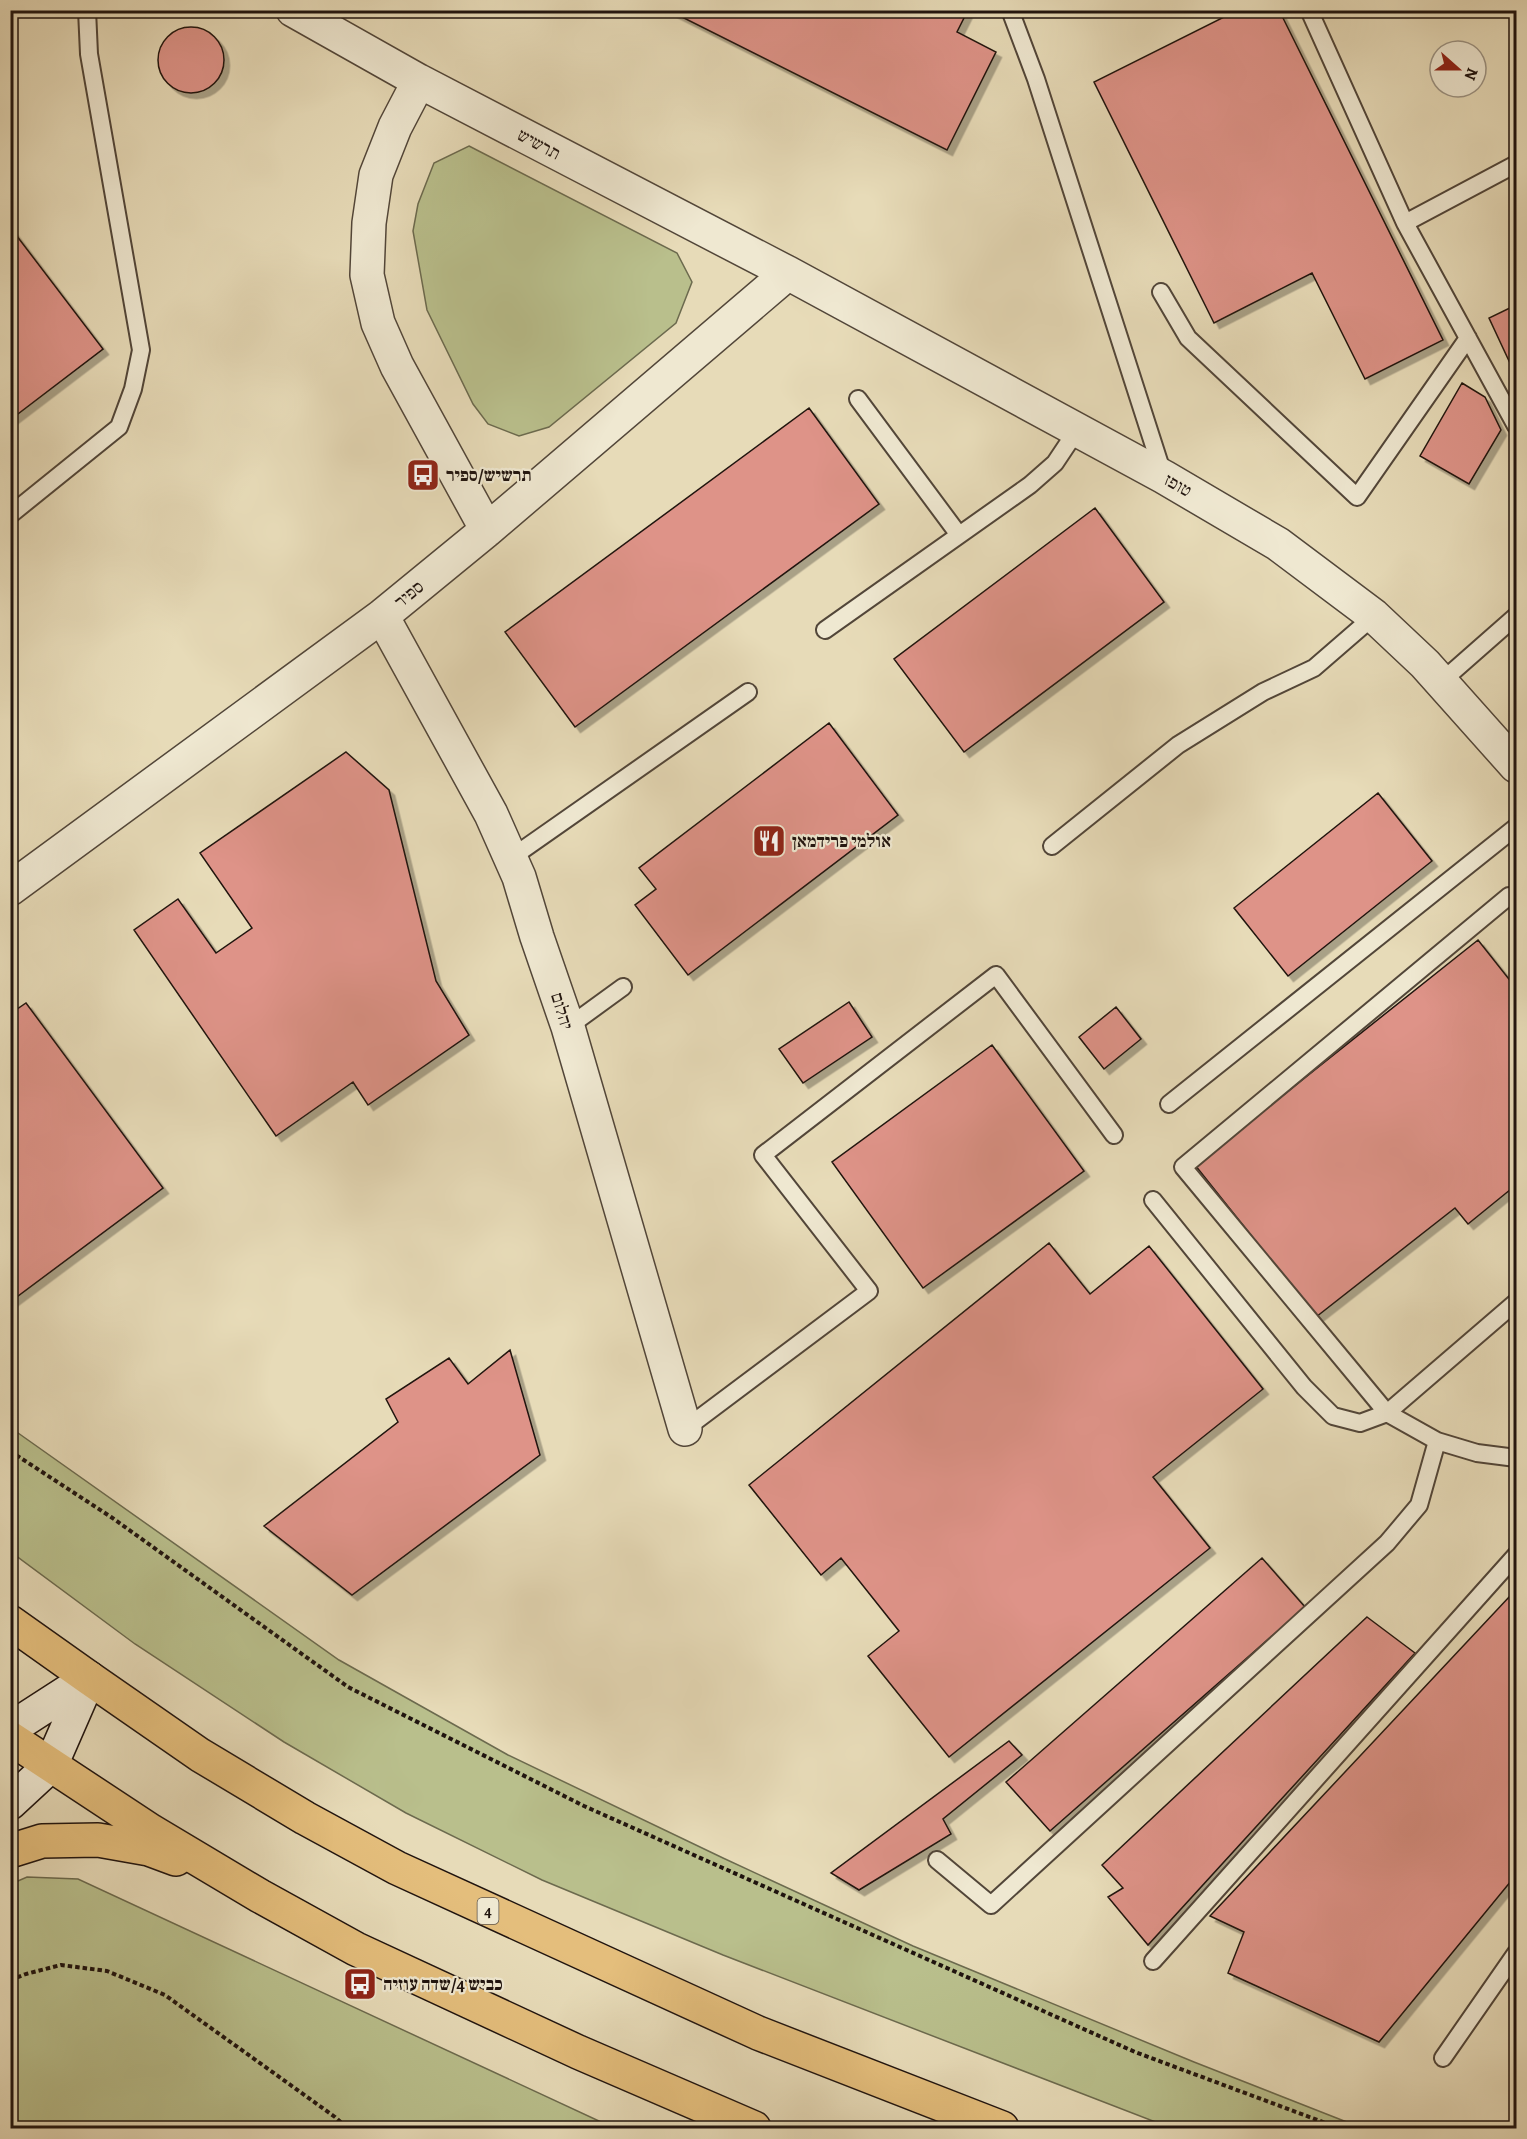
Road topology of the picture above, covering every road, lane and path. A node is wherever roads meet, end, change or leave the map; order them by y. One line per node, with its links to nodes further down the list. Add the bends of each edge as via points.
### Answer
1 (87, 10): 15 (lane, via 89,54 141,350 133,389 119,427)
2 (293, 10): 5 (street, תרשיש)
3 (1010, 10): 14 (lane, via 1036,79)
4 (1309, 10): 7 (lane)
5 (419, 81): 8 (street, תרשיש); 16 (street, via 376,176 367,275 378,323 397,366)
6 (1516, 164): 7 (lane)
7 (1405, 223): 10 (lane)
8 (788, 273): 13 (street, טופז); 16 (street, ספיר)
9 (1161, 292): 10 (lane, via 1188,338 1357,497)
10 (1468, 338): 12 (lane)
11 (858, 399): 17 (lane)
12 (1516, 426)
13 (1077, 430): 14 (street, טופז); 17 (lane, via 1055,463)
14 (1164, 477): 19 (street, טופז, via 1278,544)
15 (10, 515)
16 (487, 530): 18 (street, ספיר)
17 (959, 535): 21 (lane)
18 (382, 616): 27 (street, יהלום, via 491,814); 28 (street, ספיר)
19 (1374, 616): 22 (street, טופז); 26 (lane, via 1314,668 1263,692 1178,745)
20 (1516, 616): 22 (lane)
21 (825, 630)
22 (1441, 682): 24 (street, טופז)
23 (748, 692): 27 (lane)
24 (1516, 766)
25 (1516, 827): 32 (lane)
26 (1052, 846)
27 (511, 858): 31 (street, יהלום)
28 (10, 889)
29 (1509, 896): 36 (lane, via 1183,1167)
30 (623, 987): 31 (lane)
31 (568, 1027): 37 (street, יהלום)
32 (1169, 1104)
33 (1114, 1135): 37 (lane, via 996,975 763,1155 869,1291)
34 (1153, 1200): 36 (lane, via 1304,1387 1333,1416 1360,1423)
35 (1516, 1302): 36 (lane)
36 (1387, 1413): 38 (lane)
37 (685, 1429)
38 (1437, 1442): 40 (lane); 49 (lane, via 1419,1505 1387,1543 991,1905)
39 (10, 1451): 58 (path, via 111,1517 348,1687 584,1806 1135,2052)
40 (1516, 1458)
41 (1516, 1556): 52 (lane)
42 (10, 1622): 43 (highway, 4)
43 (89, 1678): 44 (street); 46 (street); 57 (highway, 4, via 200,1755 397,1868 758,2033)
44 (10, 1729)
45 (10, 1738): 46 (highway)
46 (51, 1765): 47 (street); 50 (highway)
47 (10, 1803)
48 (10, 1851): 50 (highway, via 42,1841 98,1840 149,1849)
49 (937, 1860)
50 (226, 1876): 56 (highway, via 356,1949 568,2048)
51 (1516, 1953): 54 (lane)
52 (1153, 1961)
53 (10, 1980): 55 (path, via 61,1965 107,1971 165,1995)
54 (1443, 2058)
55 (347, 2128)
56 (754, 2128)
57 (1002, 2128)
58 (1339, 2128)

